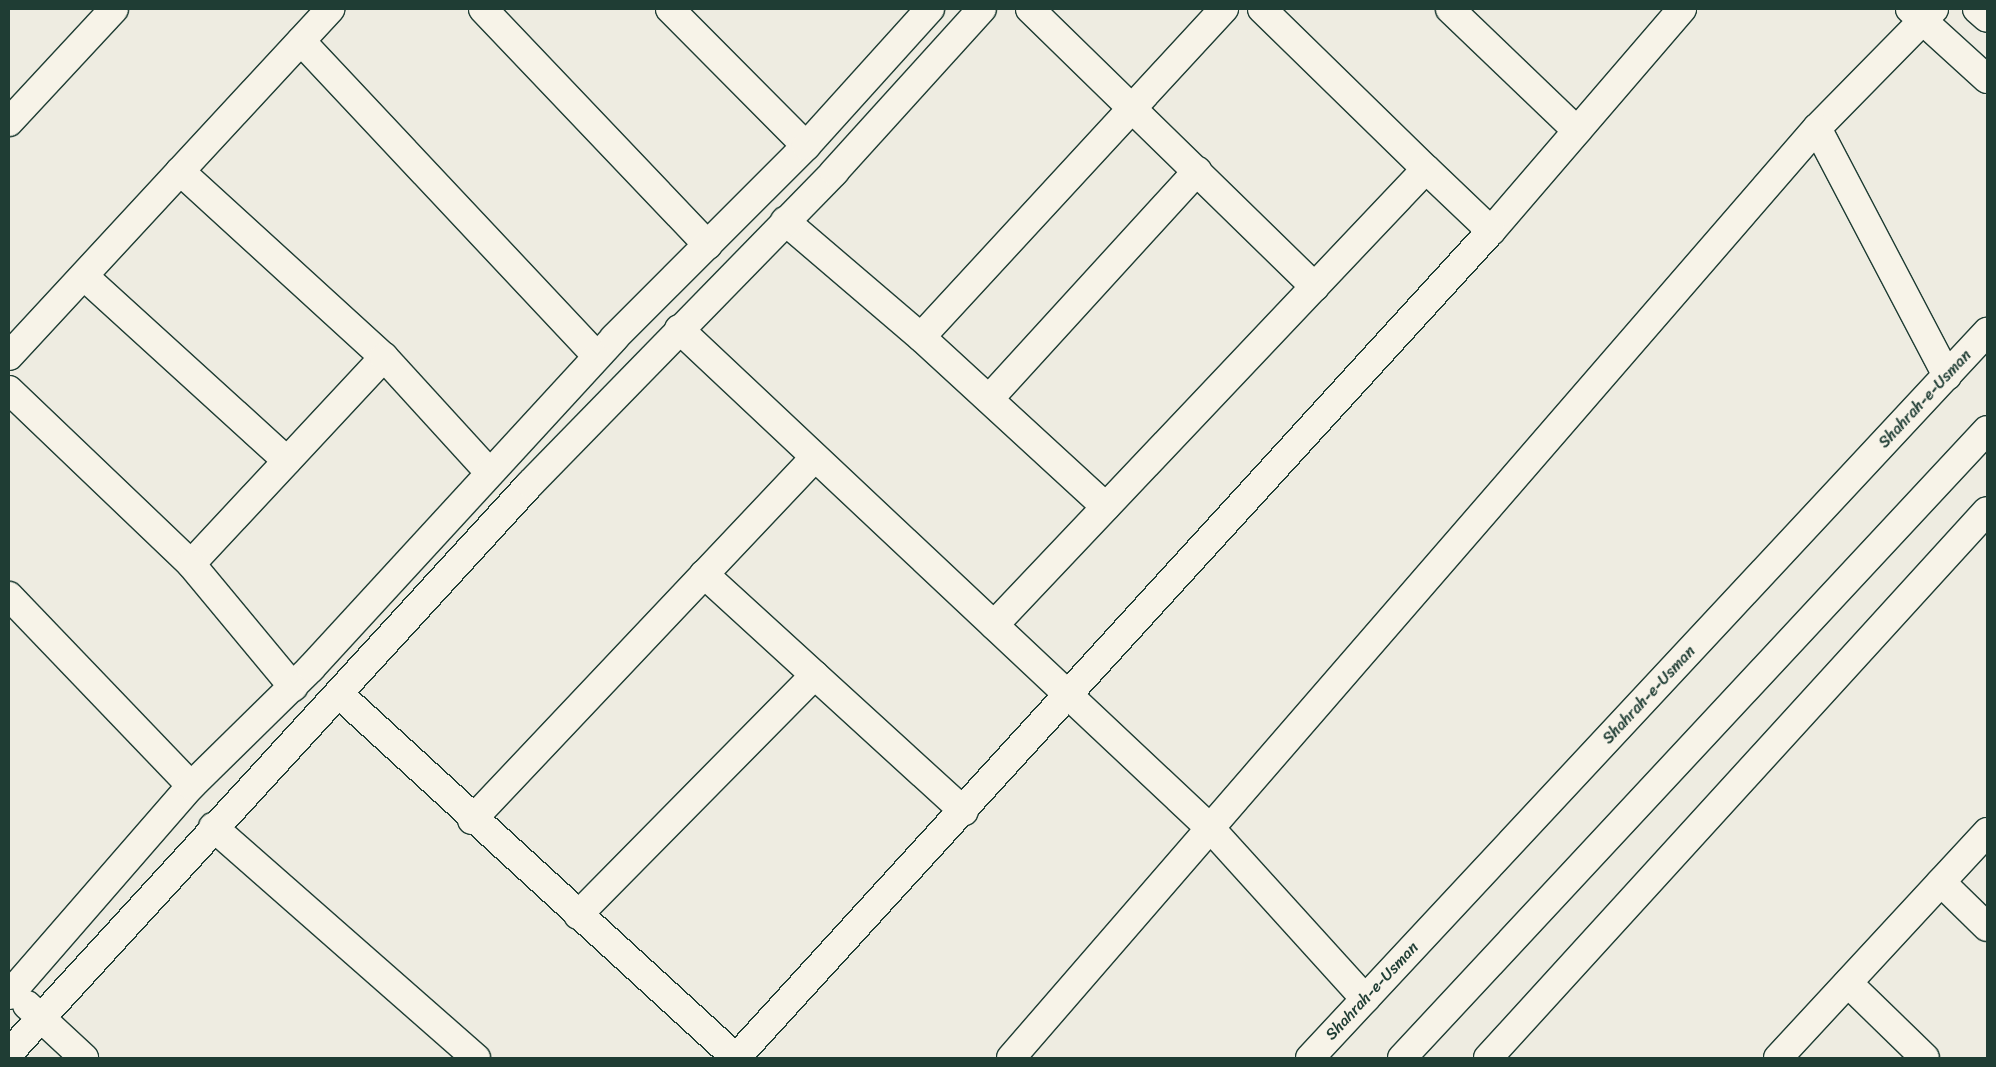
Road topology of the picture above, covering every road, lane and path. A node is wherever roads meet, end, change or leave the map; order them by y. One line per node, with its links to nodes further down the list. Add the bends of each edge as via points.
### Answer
1 (114, 9): 18 (street)
2 (330, 9): 15 (street)
3 (483, 9): 27 (street)
4 (670, 9): 21 (street)
5 (982, 9): 25 (street)
6 (1030, 9): 17 (street)
7 (1224, 9): 17 (street)
8 (1262, 9): 22 (street)
9 (1450, 9): 20 (street)
10 (1682, 9): 20 (street)
11 (1978, 9): 14 (street)
12 (918, 13): 21 (street)
13 (1922, 13): 16 (street); 19 (street)
14 (1987, 18)
15 (300, 41): 23 (street); 34 (street)
16 (1987, 79)
17 (1134, 110): 24 (street); 32 (street)
18 (9, 122)
19 (1817, 128): 36 (street); 57 (street)
20 (1577, 131): 26 (street)
21 (806, 146): 27 (street)
22 (1426, 169): 26 (street); 29 (street)
23 (180, 171): 28 (street); 35 (street)
24 (1197, 172): 29 (street); 38 (street)
25 (785, 221): 30 (street); 32 (street)
26 (1491, 231): 52 (street)
27 (708, 244): 34 (street)
28 (85, 277): 33 (street); 41 (street)
29 (1315, 286): 43 (street)
30 (680, 329): 40 (street); 51 (street, via 536,477)
31 (1987, 332): 36 (street, Shahrah-e-Usman)
32 (921, 337): 38 (street)
33 (9, 356)
34 (598, 356): 42 (street)
35 (384, 357): 41 (street); 42 (street)
36 (1947, 376): 64 (street, Shahrah-e-Usman)
37 (9, 390): 45 (street)
38 (989, 399): 43 (street)
39 (1987, 430): 73 (street)
40 (815, 457): 46 (street); 48 (street)
41 (287, 461): 45 (street)
42 (490, 472): 50 (street)
43 (1106, 506): 48 (street)
44 (1987, 511): 67 (street)
45 (190, 564): 50 (street)
46 (704, 574): 49 (street); 55 (street)
47 (9, 596): 53 (street)
48 (994, 625): 52 (street)
49 (815, 675): 54 (street); 60 (street)
50 (293, 687): 53 (street)
51 (339, 694): 55 (street); 56 (street)
52 (1070, 696): 54 (street); 57 (street)
53 (191, 786): 63 (street)
54 (964, 811): 70 (street)
55 (472, 820): 60 (street)
56 (213, 827): 65 (street); 69 (street)
57 (1212, 830): 64 (street); 71 (street)
58 (1987, 832): 59 (street)
59 (1941, 882): 61 (street); 62 (street)
60 (578, 915): 70 (street)
61 (1987, 927)
62 (1848, 983): 74 (street); 75 (street)
63 (10, 990): 65 (street)
64 (1364, 999): 72 (street, Shahrah-e-Usman)
65 (39, 1018): 66 (street); 68 (street)
66 (9, 1053)
67 (1492, 1057)
68 (84, 1058)
69 (476, 1058)
70 (736, 1058)
71 (1010, 1058)
72 (1310, 1058)
73 (1402, 1058)
74 (1778, 1058)
75 (1925, 1058)

